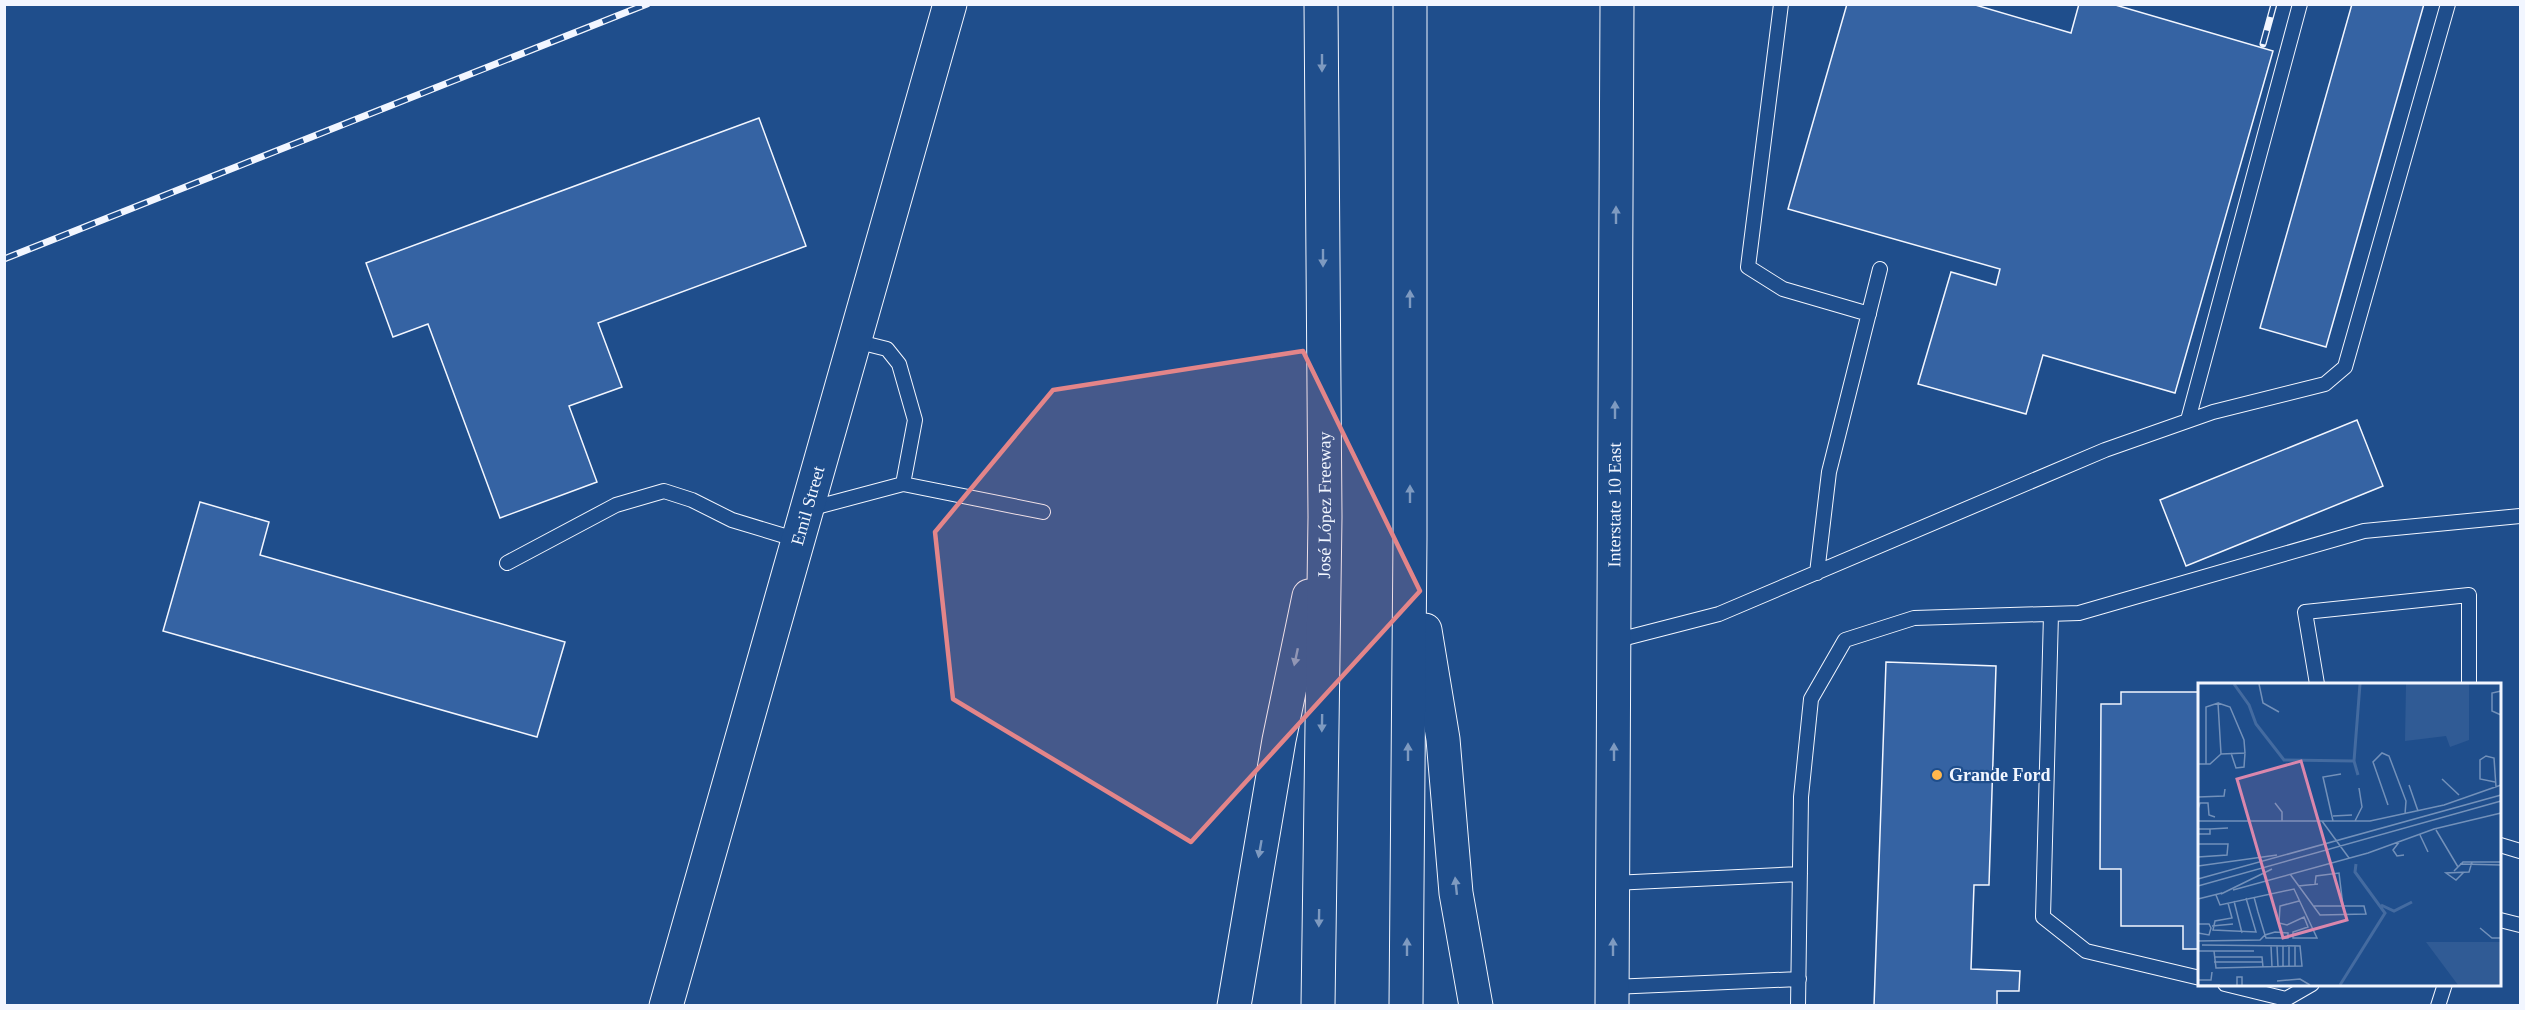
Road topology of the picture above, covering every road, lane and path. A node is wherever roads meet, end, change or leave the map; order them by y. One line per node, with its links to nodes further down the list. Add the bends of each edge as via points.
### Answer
1 (950, 4): 10 (main road, Emil Street)
2 (1322, 4): 15 (main road, José López Freeway, one-way to 15)
3 (1410, 4): 17 (main road, one-way to 3)
4 (1617, 4): 21 (main road, Interstate 10 East, one-way to 4)
5 (1781, 4): 9 (lane, via 1748,267 1783,289)
6 (2300, 4): 11 (lane)
7 (2448, 4): 11 (lane, via 2344,367 2325,384)
8 (1880, 269): 9 (lane)
9 (1869, 314): 19 (lane, via 1829,472)
10 (855, 340): 12 (lane, via 887,349 899,364 915,420); 16 (main road, Emil Street)
11 (2188, 420): 19 (lane, via 2105,450)
12 (903, 484): 13 (lane); 16 (lane)
13 (1043, 512)
14 (2520, 516): 20 (lane, via 2364,531 2079,613)
15 (1325, 517): 37 (main road, one-way to 37, via 1279,740); 38 (main road, José López Freeway, one-way to 38)
16 (802, 525): 18 (lane, via 732,520 664,491 616,505); 36 (main road, Emil Street)
17 (1410, 538): 39 (main road, one-way to 17); 40 (main road, one-way to 17, via 1456,893 1443,739)
18 (507, 563)
19 (1817, 573): 21 (lane, via 1719,614)
20 (2051, 614): 26 (lane, via 1914,618 1845,640 1811,699); 30 (lane, via 2043,917 2086,951)
21 (1614, 641): 27 (main road, Interstate 10 East, one-way to 21)
22 (2317, 683): 23 (lane, via 2305,612 2469,595)
23 (2469, 683)
24 (2501, 845): 25 (lane)
25 (2520, 851)
26 (1800, 874): 27 (lane); 31 (lane)
27 (1613, 883): 35 (main road, Interstate 10 East, one-way to 27)
28 (2501, 920): 29 (lane)
29 (2520, 925)
30 (2198, 978)
31 (1799, 979): 35 (lane); 41 (lane)
32 (2233, 986): 33 (lane, via 2286,999)
33 (2309, 986)
34 (2444, 986): 42 (lane)
35 (1612, 996)
36 (666, 1005)
37 (1233, 1005)
38 (1318, 1005)
39 (1406, 1005)
40 (1476, 1005)
41 (1798, 1005)
42 (2438, 1005)

